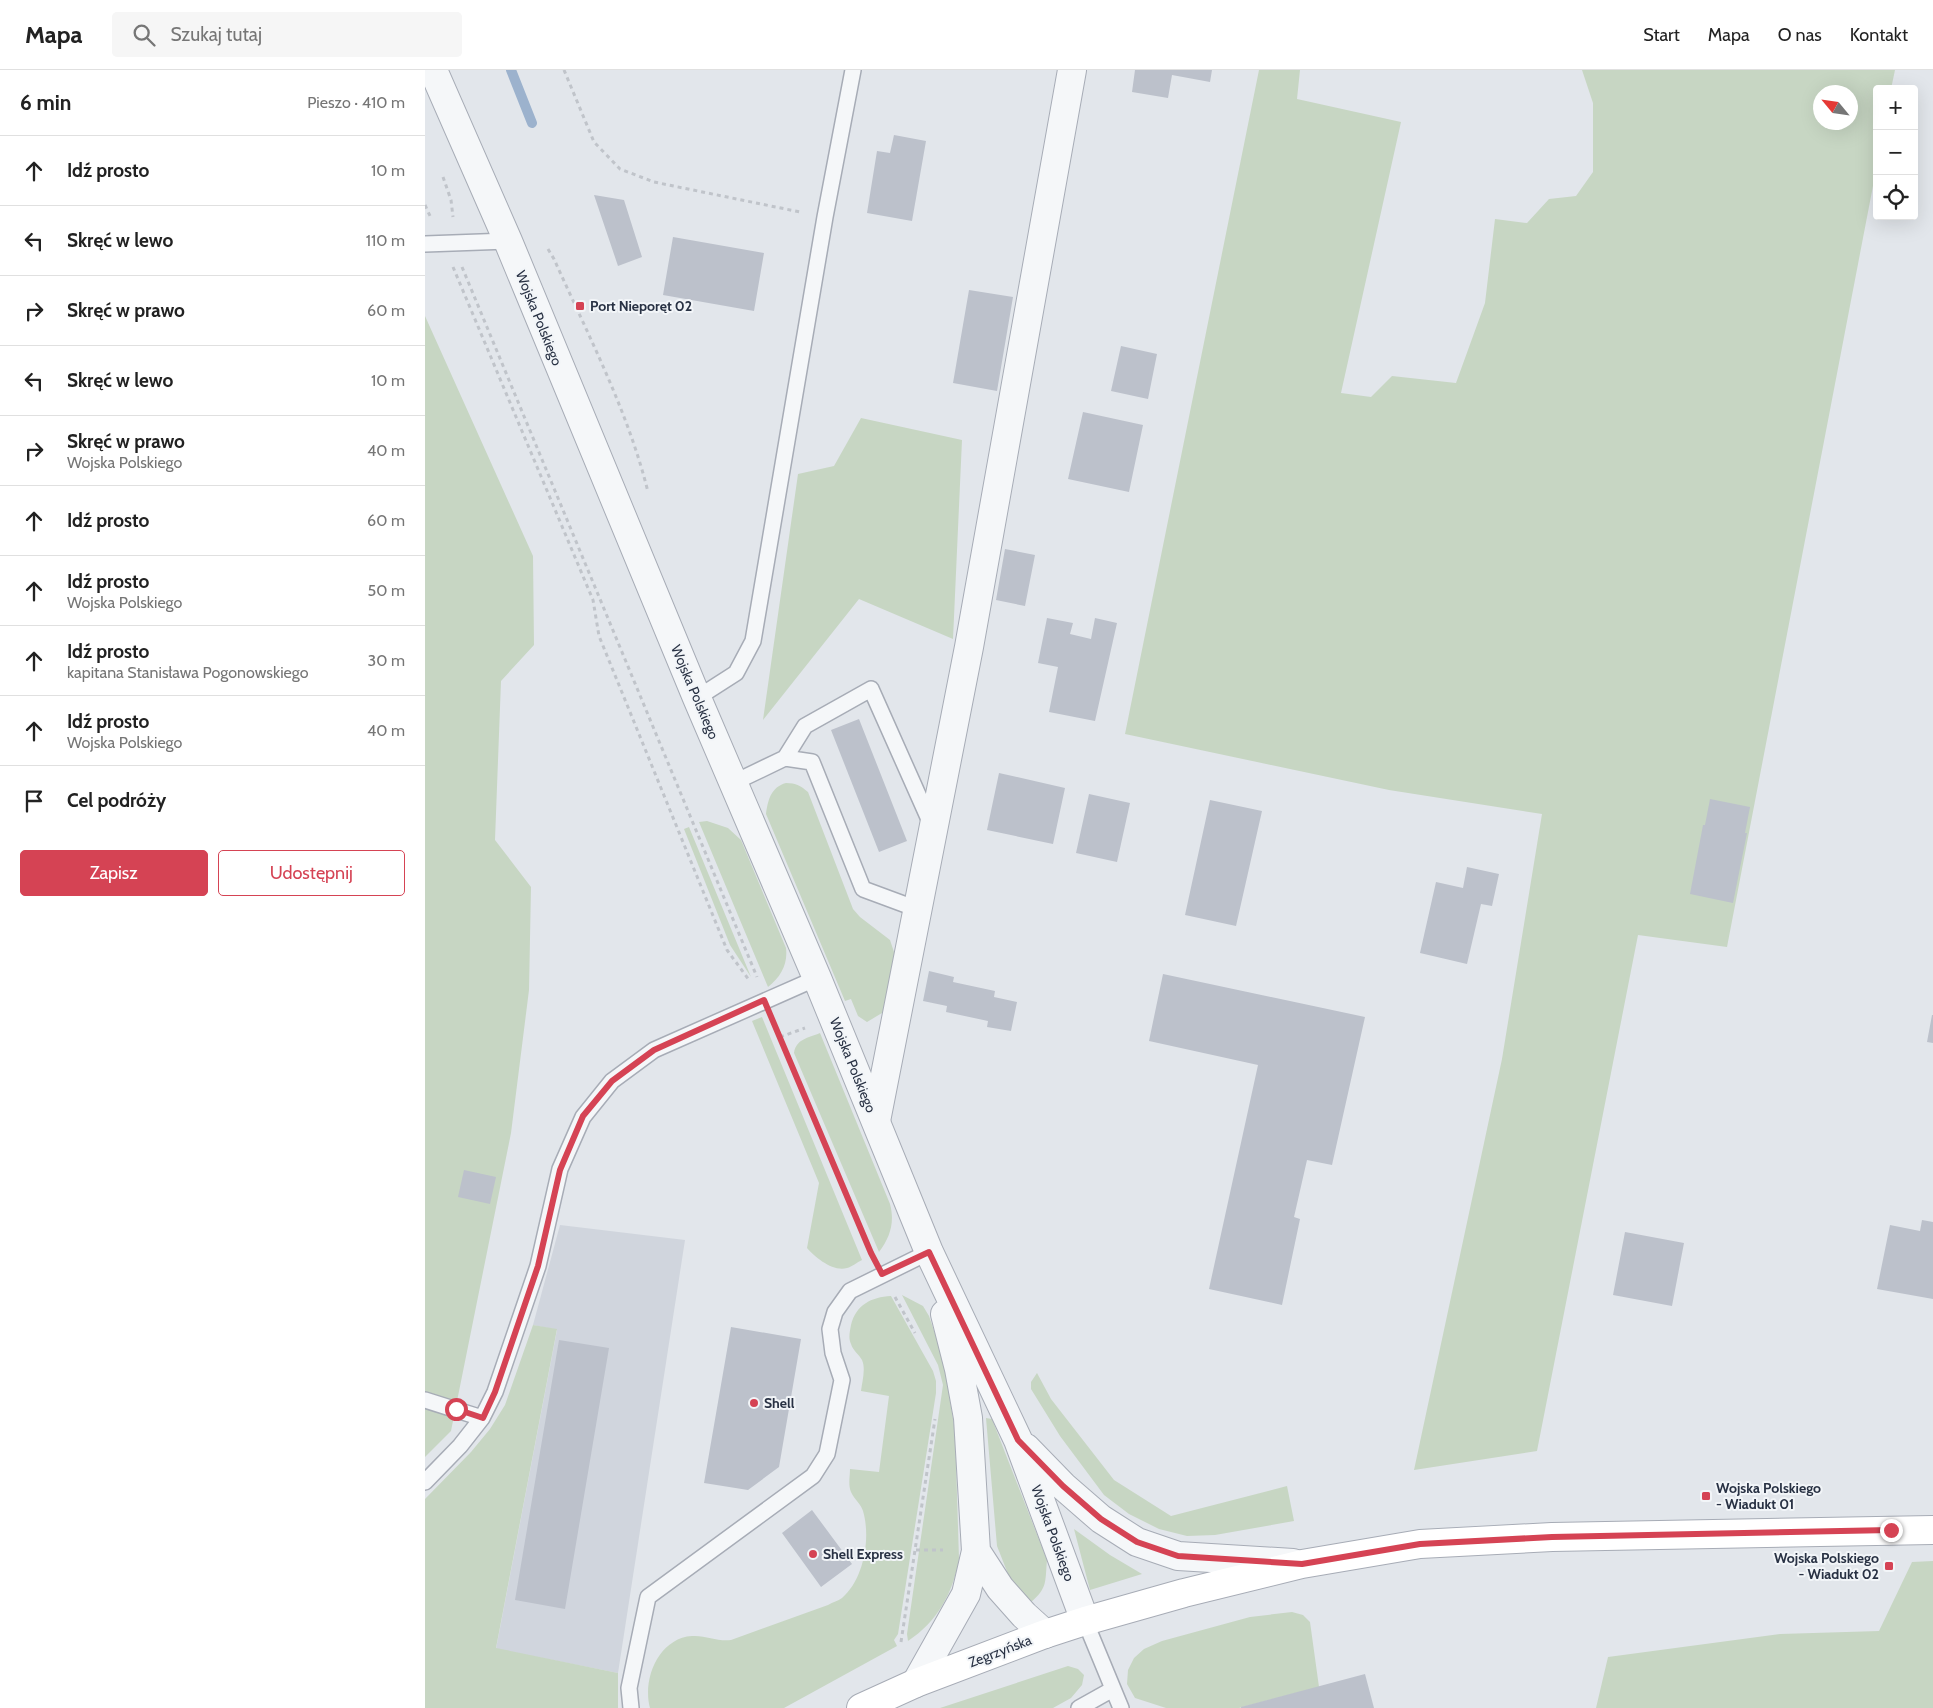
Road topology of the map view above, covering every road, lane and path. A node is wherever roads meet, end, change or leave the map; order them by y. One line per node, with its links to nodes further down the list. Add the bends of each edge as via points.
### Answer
1 (433, 70): 8 (street, Wojska Polskiego)
2 (564, 70): 7 (path, via 594,142 620,169 654,182)
3 (853, 70): 7 (lane)
4 (1072, 70): 14 (street)
5 (441, 172): 10 (path, via 451,200)
6 (425, 205): 10 (path)
7 (825, 217): 11 (lane, via 753,641 736,673)
8 (508, 241): 10 (lane); 11 (street, Wojska Polskiego)
9 (425, 244): 10 (lane)
10 (449, 244): 17 (path, via 459,260 761,986); 17 (path, via 593,600 599,636 727,950)
11 (697, 698): 13 (street, Wojska Polskiego)
12 (785, 758): 13 (lane); 14 (lane, via 805,726 871,689); 15 (lane, via 812,762 863,889)
13 (733, 783): 16 (street, Wojska Polskiego)
14 (933, 830): 15 (street)
15 (917, 909): 18 (street)
16 (817, 978): 17 (lane); 18 (street, Wojska Polskiego)
17 (764, 1000): 20 (path); 24 (lane, via 654,1050 612,1081 583,1116 560,1170 538,1266)
18 (876, 1121): 19 (street, Wojska Polskiego)
19 (929, 1252): 20 (lane); 25 (street, Wojska Polskiego); 28 (street, via 968,1418)
20 (882, 1274): 21 (path); 34 (lane, via 849,1291 835,1312 830,1329 833,1353 842,1380 827,1454 813,1476 647,1597 629,1688)
21 (919, 1339)
22 (425, 1400): 24 (lane)
23 (935, 1417): 32 (path, via 901,1645)
24 (483, 1418): 26 (lane, via 461,1446)
25 (1018, 1440): 29 (street, via 1101,1519 1137,1542 1178,1556); 30 (street, Wojska Polskiego)
26 (425, 1482)
27 (1933, 1530): 29 (main road, via 1552,1537 1420,1544)
28 (976, 1551): 31 (street, via 1000,1588); 32 (street, via 966,1594)
29 (1302, 1564): 30 (main road)
30 (1085, 1621): 31 (main road, Zegrzyńska); 33 (lane)
31 (1045, 1634): 32 (main road, Zegrzyńska)
32 (916, 1683): 35 (main road)
33 (1113, 1689): 36 (lane); 37 (lane)
34 (631, 1708)
35 (861, 1708)
36 (1079, 1708)
37 (1121, 1708)

